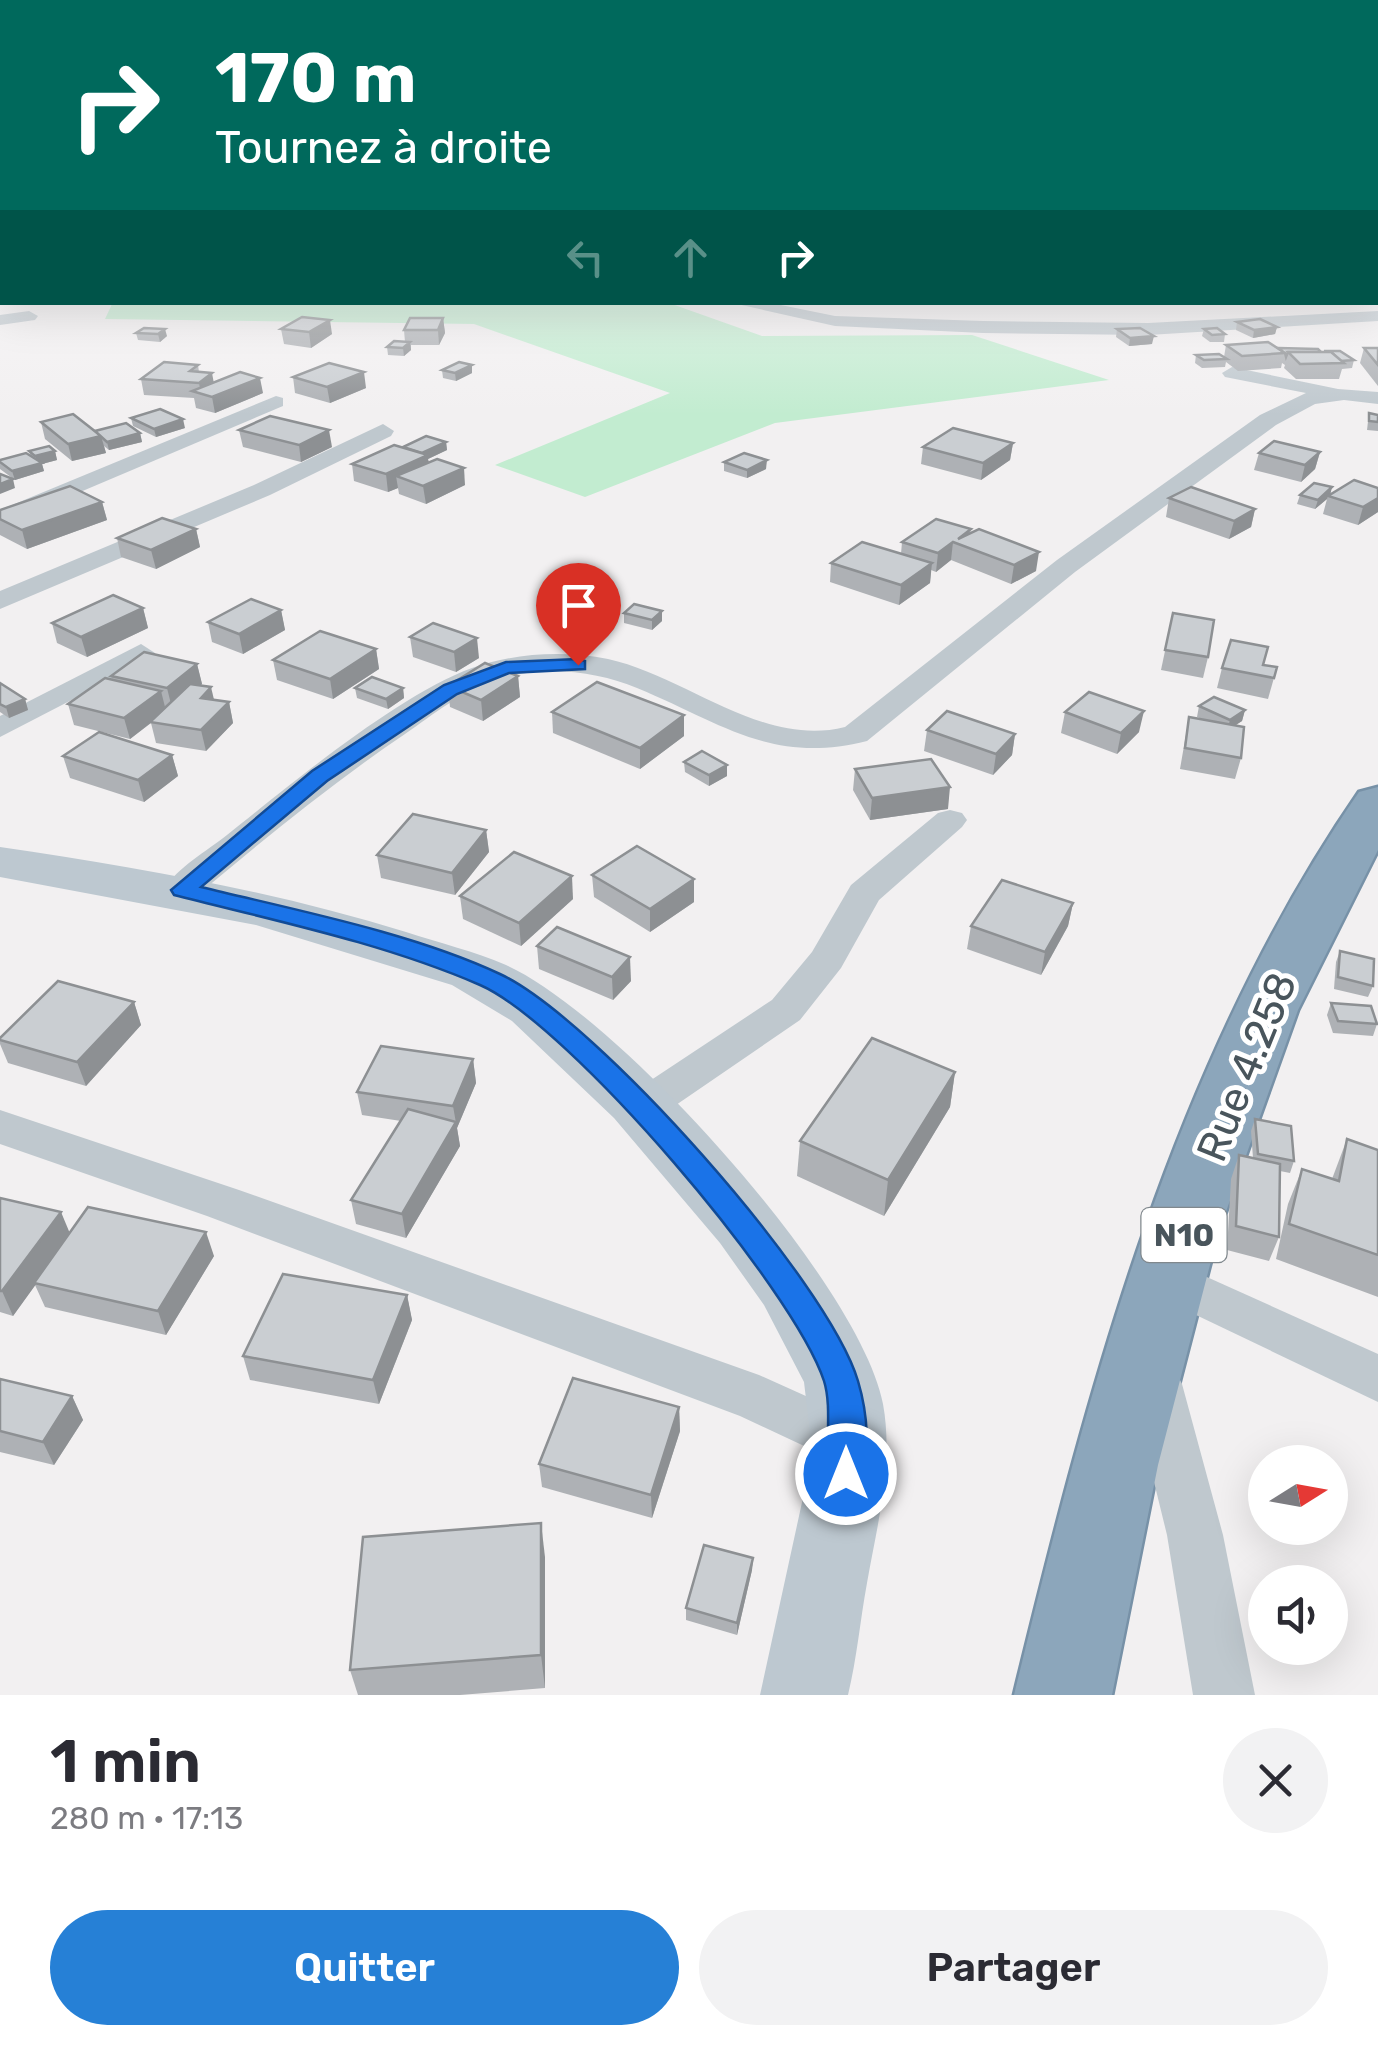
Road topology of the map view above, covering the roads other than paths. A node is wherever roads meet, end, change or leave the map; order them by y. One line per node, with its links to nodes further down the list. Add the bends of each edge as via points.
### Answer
1 (752, 305): 5 (street, via 835,320 983,327 1148,329)
2 (1003, 306): 3 (street, via 1062,316)
3 (1088, 307)
4 (29, 316): 6 (street)
5 (1378, 316)
6 (0, 320)
7 (1232, 373): 8 (street)
8 (1344, 394): 9 (street); 19 (street, via 1310,398 1268,420 1066,566 856,734 821,742 780,738 617,670 506,668 450,690 320,776)
9 (1378, 398)
10 (276, 402): 12 (street)
11 (383, 431): 13 (street, via 262,490)
12 (0, 519)
13 (0, 600)
14 (141, 653): 15 (street)
15 (0, 728)
16 (1378, 803): 22 (highway, Rue 4.258 / N10, via 1285,966 1216,1137)
17 (950, 820): 20 (street, via 864,893 827,960 786,1010)
18 (0, 862): 19 (street)
19 (182, 890): 20 (street, via 348,932 489,979 528,1001)
20 (642, 1107): 25 (street, via 791,1284 841,1380)
21 (0, 1127): 25 (street, via 759,1399)
22 (1170, 1280): 23 (highway, Rue 4.258 / N10); 24 (street)
23 (1147, 1348): 27 (highway, Rue 4.258 / N10); 28 (street, via 1195,1535)
24 (1378, 1379)
25 (849, 1442): 26 (street, via 844,1505)
26 (804, 1695)
27 (1063, 1695)
28 (1224, 1695)

